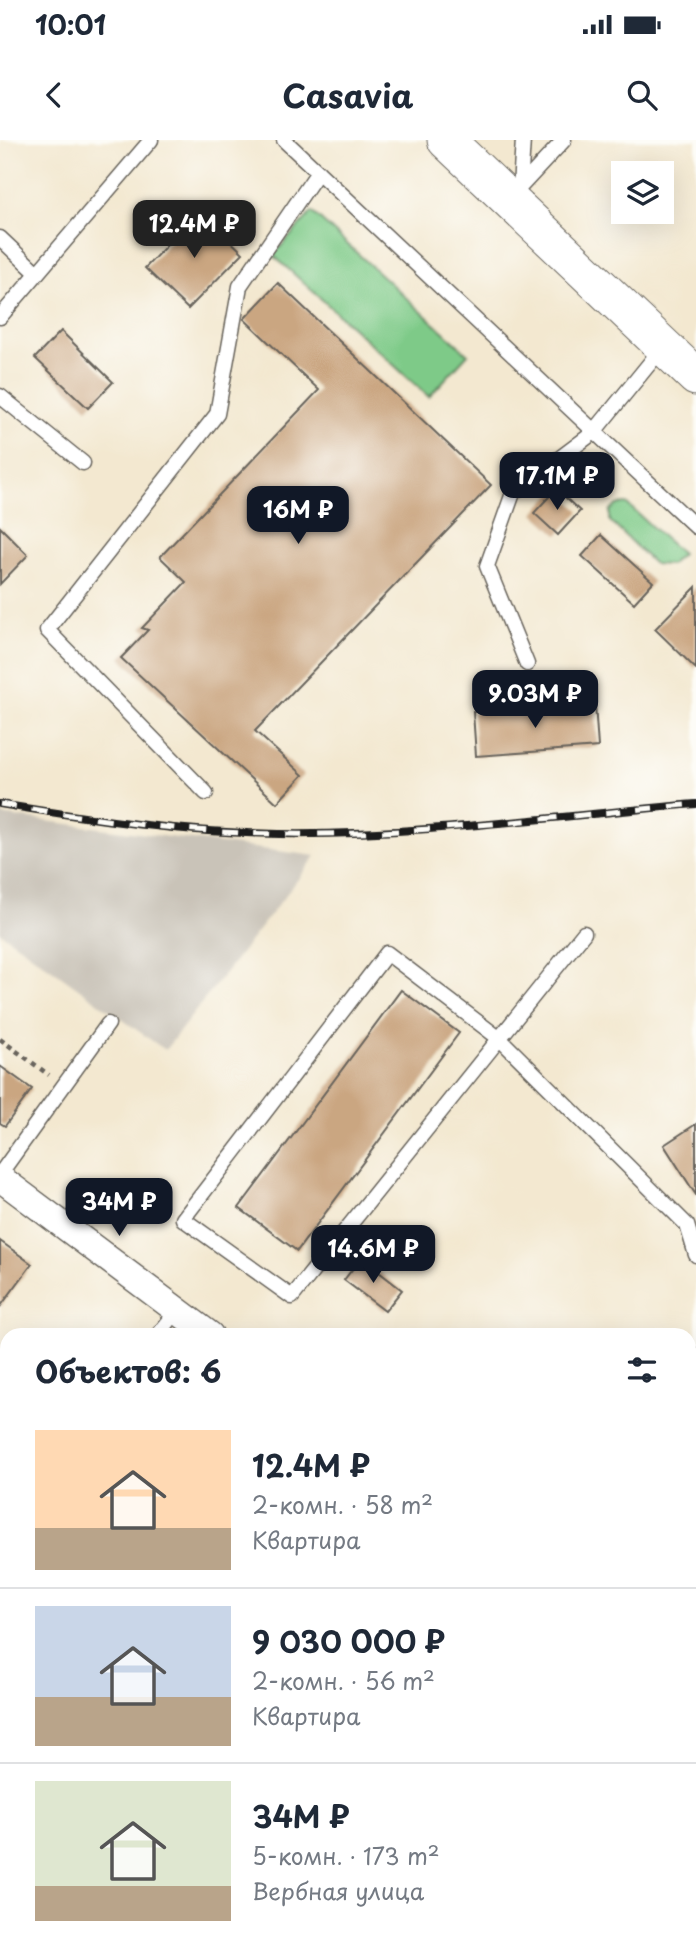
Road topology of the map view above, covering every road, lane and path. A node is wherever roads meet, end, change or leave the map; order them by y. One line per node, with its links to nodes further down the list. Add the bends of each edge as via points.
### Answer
1 (151, 140): 9 (lane)
2 (284, 140): 6 (lane)
3 (446, 140): 7 (main road)
4 (523, 140): 7 (lane)
5 (564, 140): 7 (lane)
6 (318, 172): 14 (lane); 18 (lane, via 240,286 217,414 47,631)
7 (514, 193): 11 (main road)
8 (0, 238): 9 (lane)
9 (37, 273): 10 (lane)
10 (0, 317)
11 (664, 346): 12 (main road); 14 (lane)
12 (696, 377)
13 (0, 396): 15 (lane)
14 (593, 433): 16 (lane); 17 (lane, via 513,493 487,566)
15 (83, 463)
16 (696, 527)
17 (527, 664)
18 (206, 793)
19 (584, 933): 22 (lane)
20 (108, 1024): 23 (lane)
21 (0, 1039): 23 (path)
22 (500, 1040): 22 (lane, via 387,953 183,1219 292,1297); 25 (lane, via 687,1225)
23 (64, 1085): 24 (lane)
24 (0, 1176): 26 (street)
25 (696, 1255)
26 (177, 1311): 27 (lane); 28 (street)
27 (164, 1328)
28 (200, 1328)

